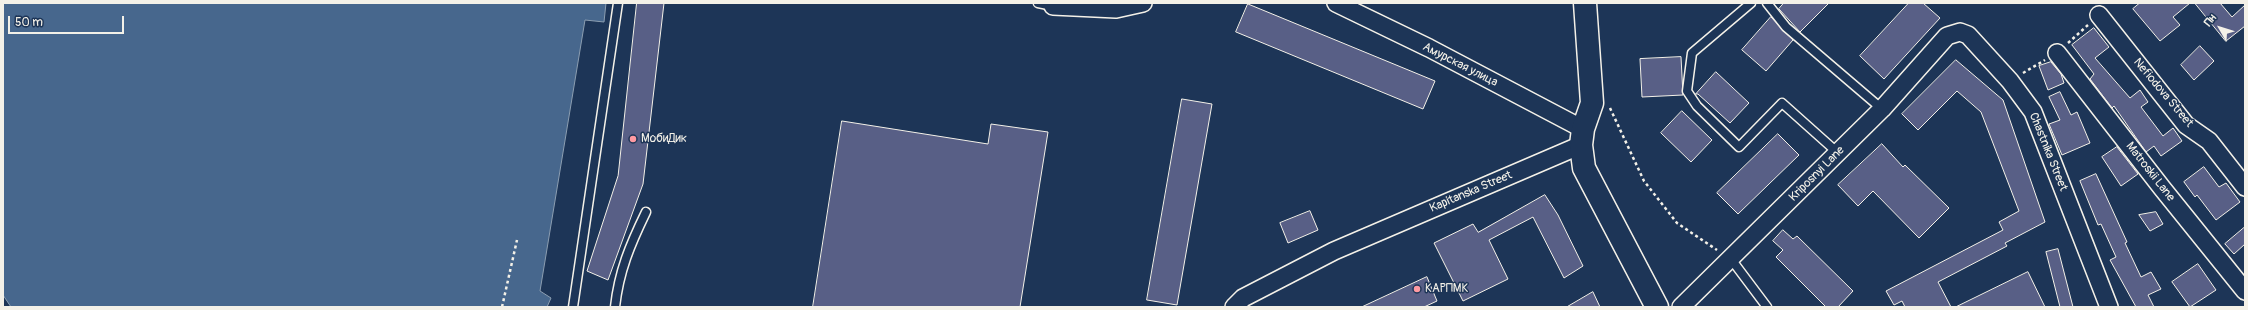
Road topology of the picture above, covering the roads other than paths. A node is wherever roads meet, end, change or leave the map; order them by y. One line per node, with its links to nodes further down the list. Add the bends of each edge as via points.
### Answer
1 (618, 3): 18 (lane)
2 (1143, 3): 7 (street, via 1116,9)
3 (1336, 3): 12 (street, Амурская улица, via 1435,52)
4 (1585, 3): 12 (main road, via 1592,103)
5 (1751, 3): 13 (lane, via 1692,53 1687,91 1697,106 1739,147 1782,103)
6 (1767, 3): 11 (lane, via 1786,27)
7 (1046, 4)
8 (2099, 15): 14 (street, Nefiodova Street, via 2186,125 2209,141)
9 (1948, 36): 11 (street, Kriposnyi Lane); 24 (street, Chastnika Street, via 1960,32 1968,35 2010,81 2033,112)
10 (2057, 53): 17 (street, Matroskii Lane)
11 (1882, 109): 13 (street, Kriposnyi Lane)
12 (1582, 137): 20 (street, Kapitanska Street, via 1334,251 1243,298); 21 (main road, via 1584,168)
13 (1838, 153): 16 (street, Kriposnyi Lane)
14 (2245, 187)
15 (646, 212): 19 (lane, via 630,245 618,280)
16 (1731, 259): 22 (street, Kriposnyi Lane); 23 (lane)
17 (2245, 290)
18 (573, 307)
19 (615, 307)
20 (1234, 307)
21 (1657, 307)
22 (1681, 307)
23 (1767, 307)
24 (2109, 307)

